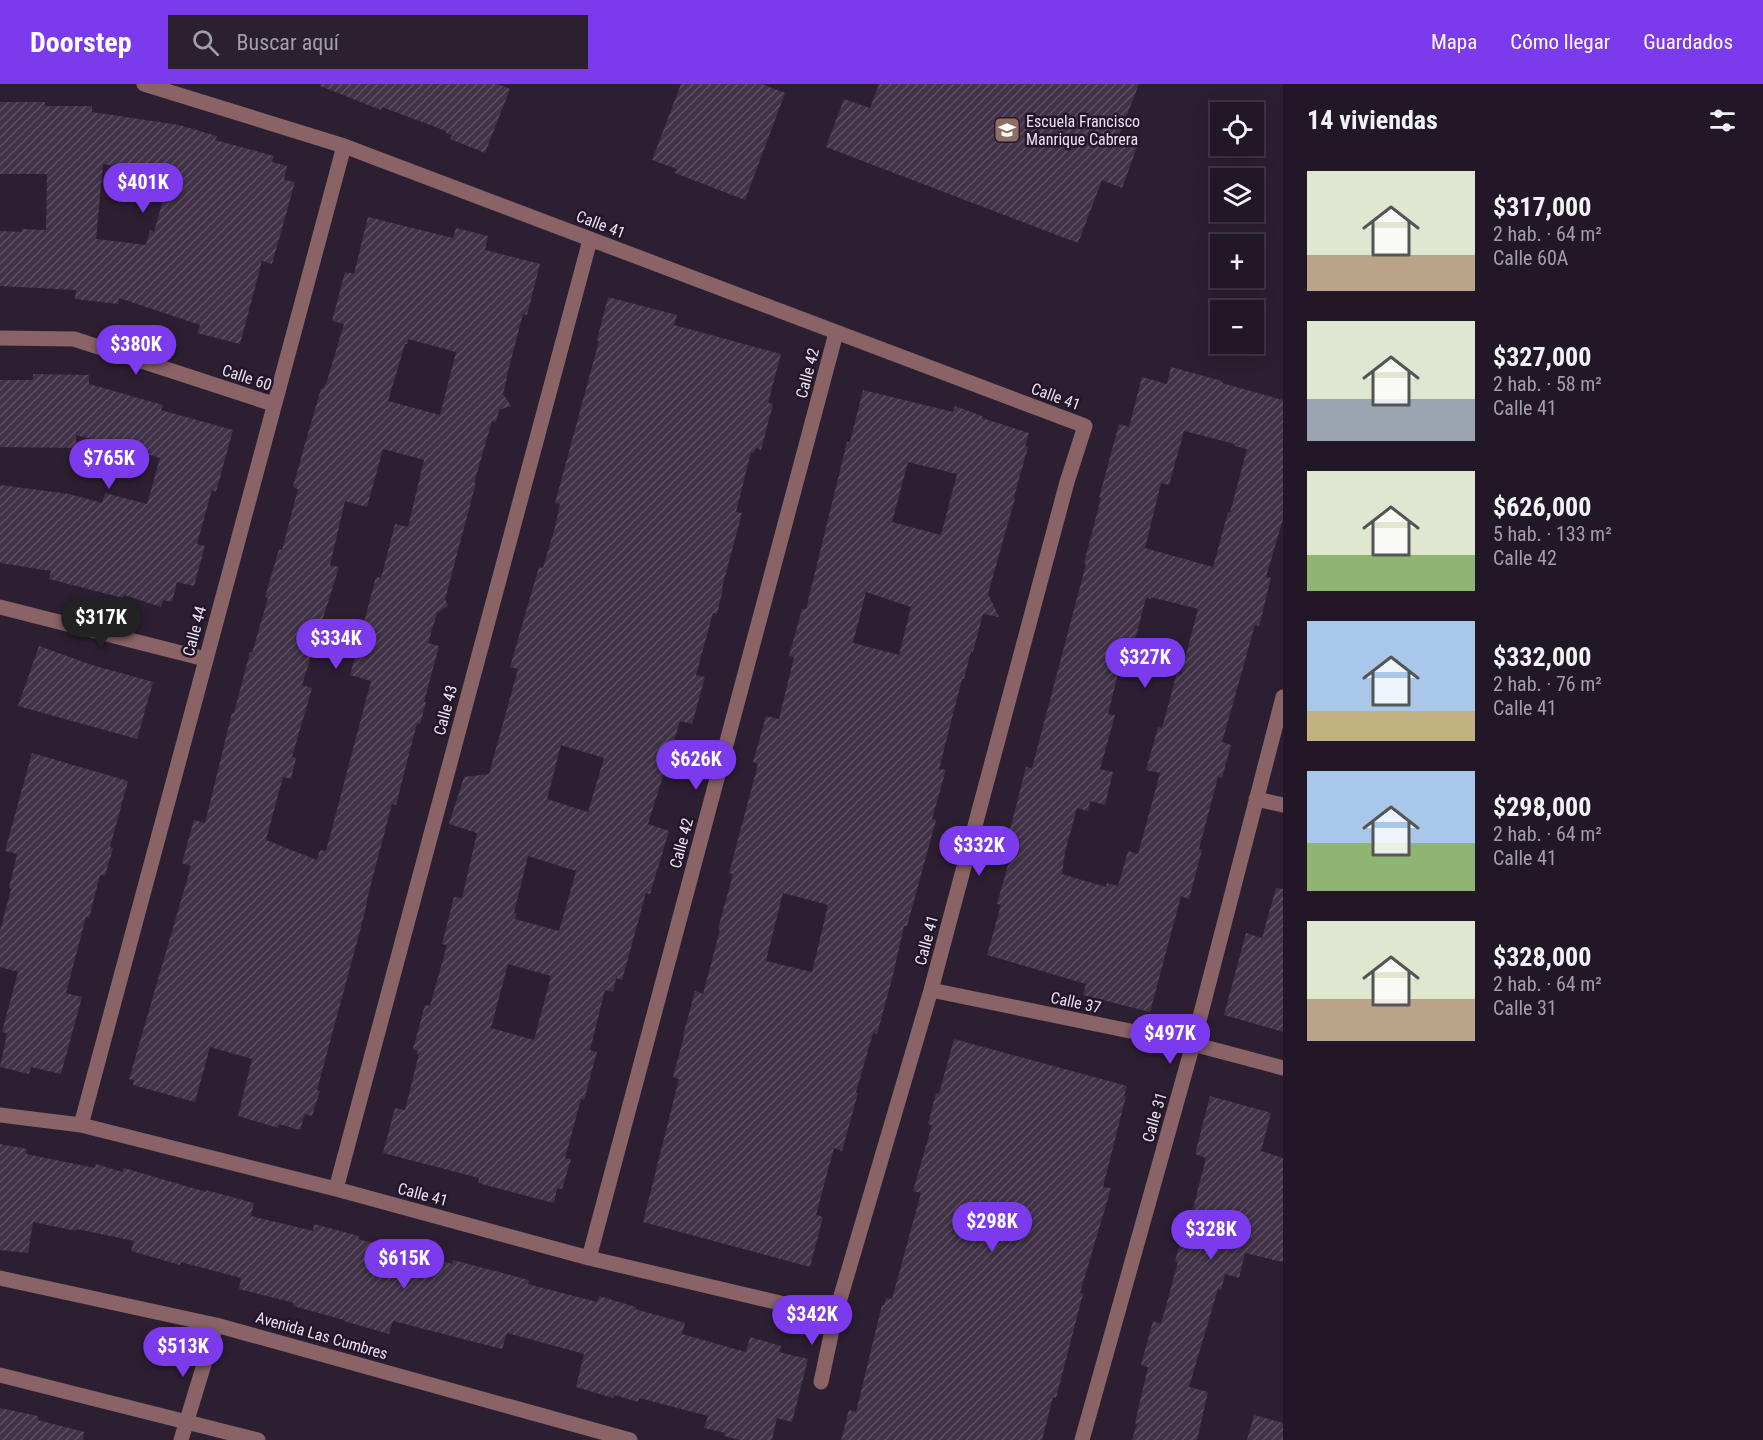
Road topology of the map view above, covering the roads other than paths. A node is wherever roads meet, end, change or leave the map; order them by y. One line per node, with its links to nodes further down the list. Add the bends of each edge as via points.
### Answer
1 (144, 84): 2 (street, Calle 41)
2 (344, 146): 3 (street, Calle 41); 6 (street, Calle 44)
3 (590, 240): 4 (street, Calle 41); 17 (street, Calle 43)
4 (836, 333): 12 (street, Calle 41, via 1085,426); 18 (street, Calle 42)
5 (0, 338): 6 (street, Calle 60, via 74,339)
6 (273, 404): 8 (street, Calle 44)
7 (0, 607): 8 (street)
8 (205, 659): 16 (street, Calle 44)
9 (1283, 697): 10 (street, Calle 31)
10 (1256, 799): 11 (street); 13 (street, Calle 31)
11 (1283, 805)
12 (931, 990): 13 (street, Calle 37); 20 (street, Calle 41)
13 (1193, 1044): 14 (street, Calle 37); 28 (street, Calle 31)
14 (1283, 1068)
15 (0, 1115): 16 (street, Calle 41)
16 (81, 1125): 17 (street, Calle 41)
17 (336, 1189): 18 (street, Calle 41)
18 (589, 1258): 20 (street, Calle 41)
19 (0, 1278): 21 (street, Avenida Las Cumbres)
20 (836, 1316): 23 (street, Calle 41)
21 (216, 1325): 24 (street); 27 (street, Avenida Las Cumbres)
22 (0, 1376): 24 (street)
23 (821, 1382)
24 (187, 1421): 25 (street); 26 (street)
25 (181, 1440)
26 (258, 1440)
27 (630, 1440)
28 (1082, 1440)

